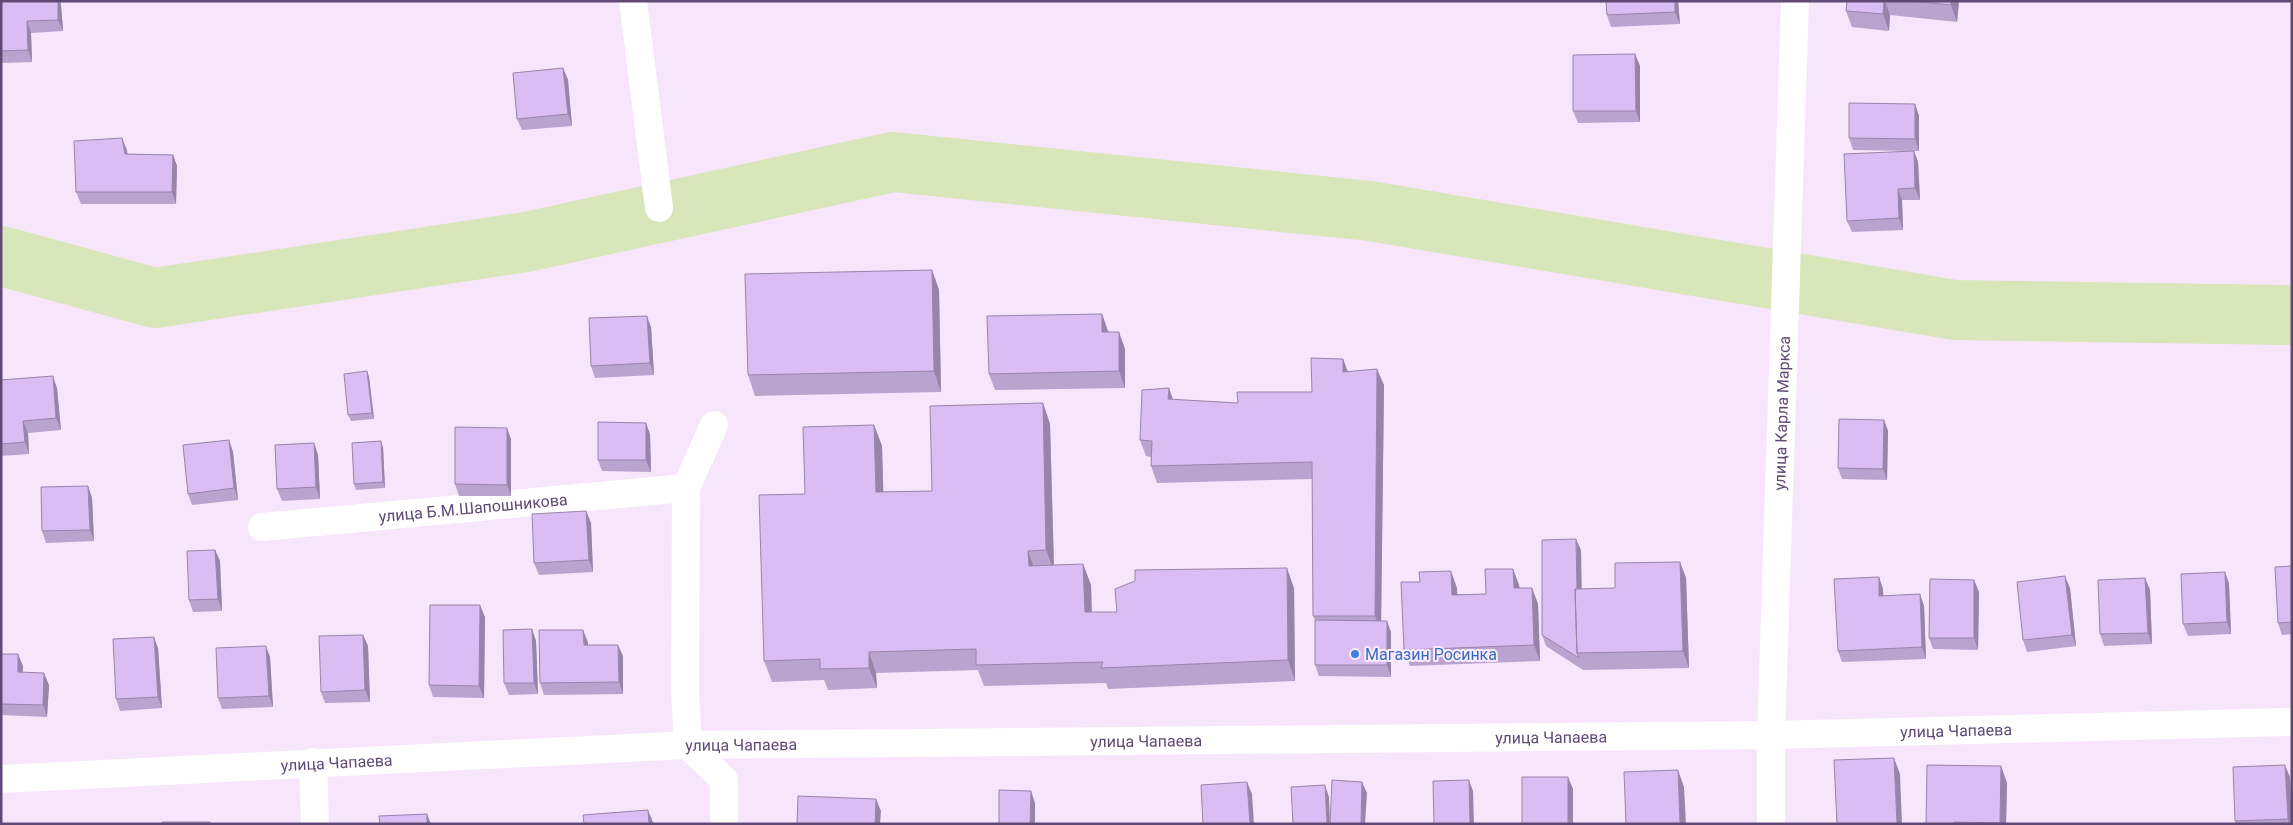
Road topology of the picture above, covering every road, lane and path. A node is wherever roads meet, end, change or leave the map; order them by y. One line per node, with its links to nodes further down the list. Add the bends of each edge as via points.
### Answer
1 (633, 1): 3 (street)
2 (1795, 1): 8 (street, улица Карла Маркса)
3 (660, 208)
4 (714, 425): 5 (street)
5 (686, 488): 6 (street, улица Б.М.Шапошникова); 9 (street, via 685,692)
6 (262, 528)
7 (2292, 722): 8 (street, улица Чапаева)
8 (1771, 735): 9 (street, улица Чапаева); 14 (street, улица Карла Маркса)
9 (688, 744): 10 (street, улица Чапаева); 13 (street, via 724,780)
10 (313, 762): 11 (street, улица Чапаева); 12 (street)
11 (1, 779)
12 (316, 824)
13 (724, 824)
14 (1771, 824)

